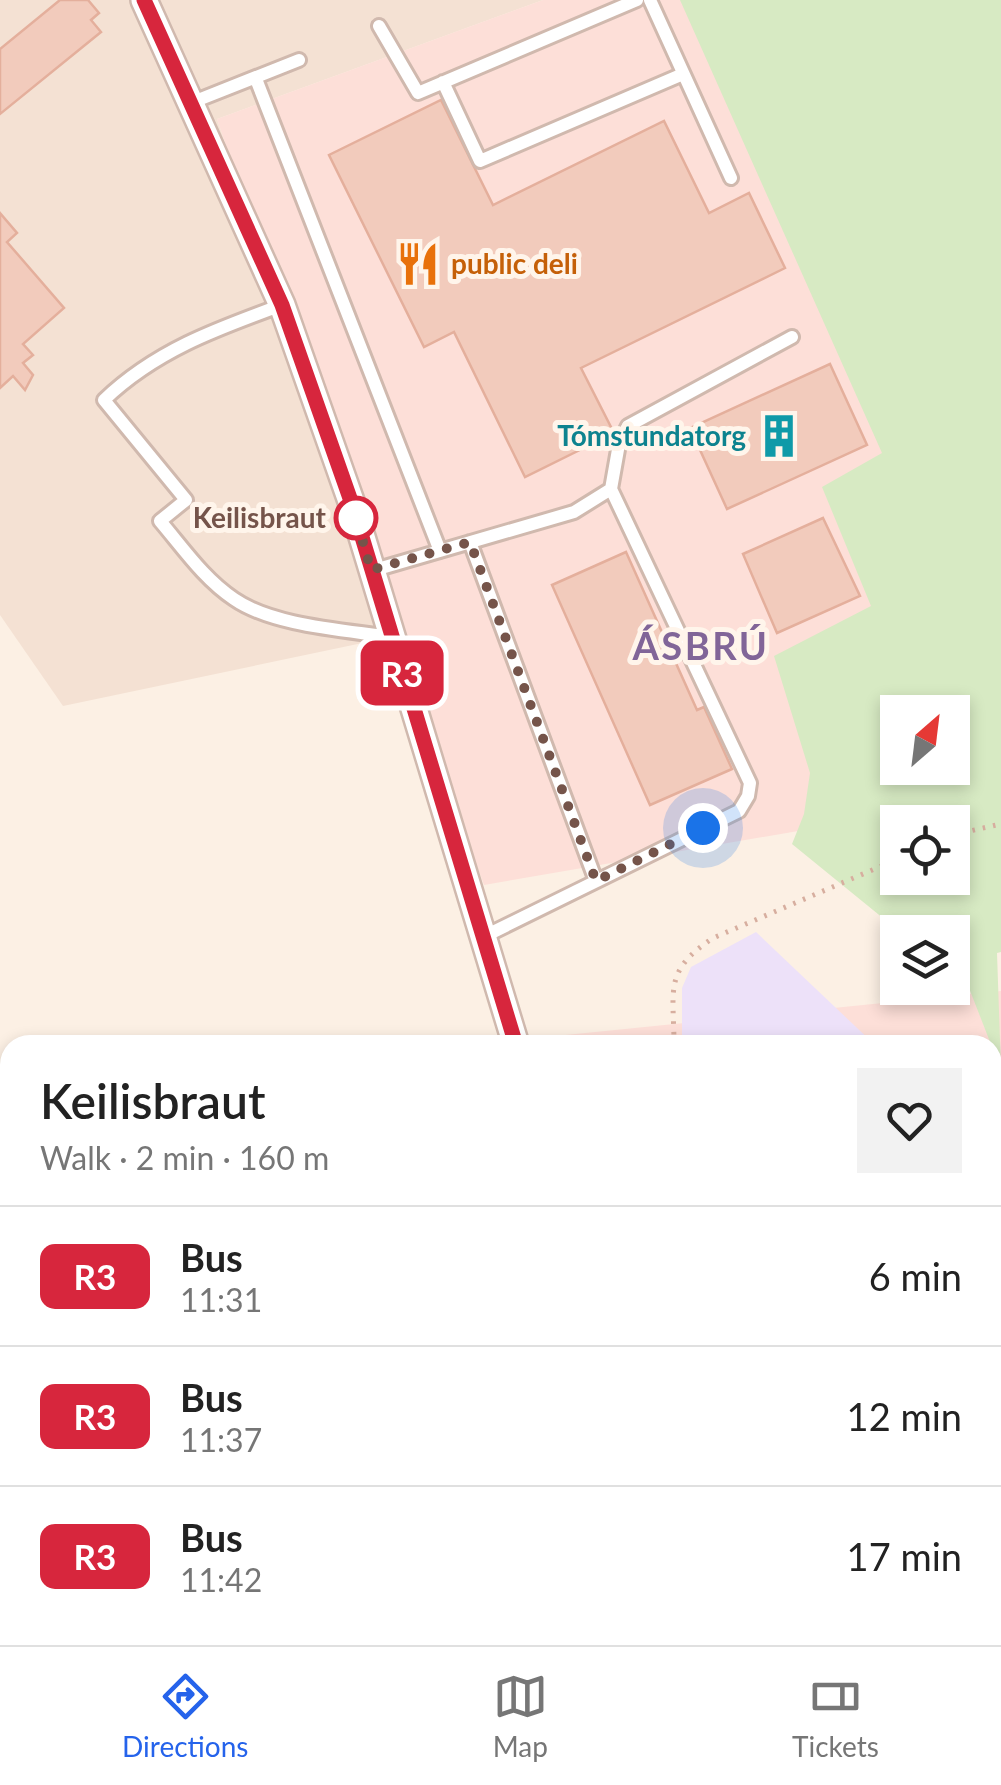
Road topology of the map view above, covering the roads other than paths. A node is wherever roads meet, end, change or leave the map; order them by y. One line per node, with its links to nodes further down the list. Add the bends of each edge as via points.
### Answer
1 (144, 0): 9 (street)
2 (637, 0): 8 (lane)
3 (650, 0): 6 (lane)
4 (379, 26): 8 (lane, via 418,93)
5 (300, 60): 7 (lane)
6 (683, 74): 8 (lane, via 480,161); 10 (lane)
7 (256, 78): 9 (lane); 15 (lane)
8 (444, 82)
9 (193, 102): 11 (street)
10 (732, 178)
11 (282, 305): 16 (street); 17 (lane, via 196,337 133,372 104,400 186,500 160,521 236,602 302,624)
12 (792, 337): 13 (lane, via 628,426)
13 (611, 489): 14 (lane, via 574,512); 18 (lane, via 750,783 739,811)
14 (470, 542): 15 (lane); 18 (lane)
15 (440, 550): 16 (lane)
16 (371, 570): 17 (street)
17 (391, 637): 19 (street)
18 (596, 881): 19 (lane)
19 (485, 936): 20 (street)
20 (513, 1035)

